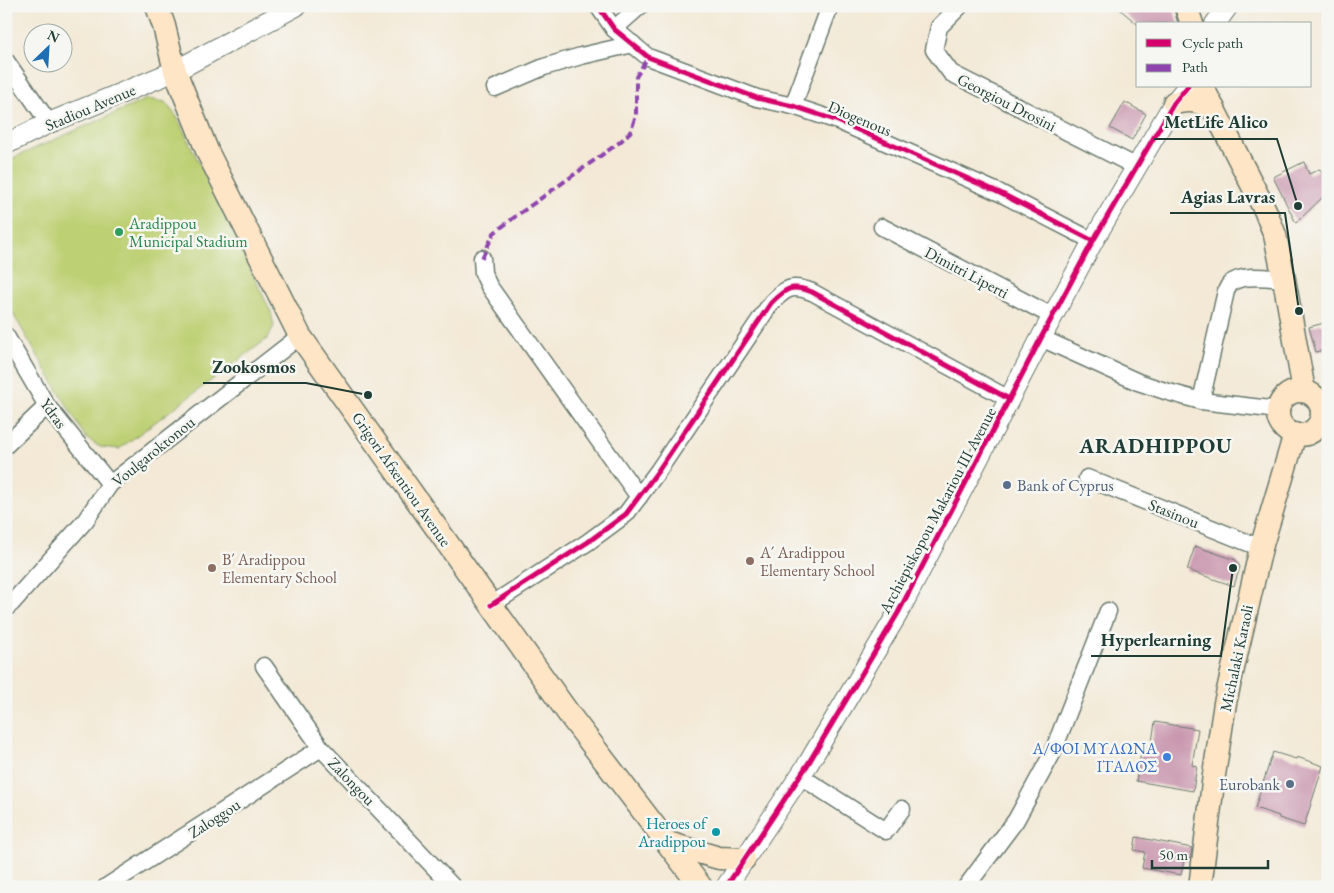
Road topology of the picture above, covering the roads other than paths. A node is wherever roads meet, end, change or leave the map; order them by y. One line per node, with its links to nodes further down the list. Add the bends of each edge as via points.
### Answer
1 (157, 6): 14 (main road, Grigori Afxentiou Avenue)
2 (296, 6): 14 (street, Stadiou Avenue)
3 (598, 6): 11 (street, Diogenous)
4 (640, 6): 11 (street)
5 (830, 6): 18 (street)
6 (960, 6): 22 (street, Georgiou Drosini, via 939,27 934,50 951,73)
7 (1186, 6): 9 (main road)
8 (1228, 6): 10 (street)
9 (1191, 22)
10 (1216, 22)
11 (614, 29): 12 (street, Diogenous)
12 (633, 44): 15 (street, via 544,67); 18 (street, Diogenous, via 648,57 717,84)
13 (6, 61): 20 (street)
14 (175, 71): 20 (street, Stadiou Avenue); 29 (main road, Grigori Afxentiou Avenue, via 208,153)
15 (495, 88)
16 (1203, 88): 19 (main road)
17 (1181, 95): 19 (main road, via 1186,100); 22 (street, Archiepiskopou Makariou III Avenue)
18 (793, 106): 24 (street, Diogenous, via 838,120 1000,193)
19 (1214, 109): 26 (main road, via 1265,210 1275,235)
20 (49, 123): 21 (street, Stadiou Avenue)
21 (6, 144)
22 (1137, 167): 24 (street, Archiepiskopou Makariou III Avenue)
23 (882, 227): 27 (street, Dimitri Liperti)
24 (1093, 241): 27 (street, Archiepiskopou Makariou III Avenue)
25 (482, 258): 41 (street, via 482,273 489,286)
26 (1284, 279): 31 (main road); 33 (street, via 1246,277 1230,284)
27 (1052, 316): 30 (street, Archiepiskopou Makariou III Avenue)
28 (6, 336): 34 (street, Ydras)
29 (300, 336): 40 (street, Voulgaroktonou); 43 (main road, Grigori Afxentiou Avenue)
30 (1041, 338): 32 (street, Archiepiskopou Makariou III Avenue); 33 (street, via 1138,382)
31 (1304, 391): 35 (main road, via 1284,398); 36 (main road, via 1316,398)
32 (1009, 399): 41 (street, via 812,292 790,288 771,303); 48 (street, Archiepiskopou Makariou III Avenue, via 898,613)
33 (1201, 401): 35 (street)
34 (47, 406): 38 (street); 40 (street, Ydras)
35 (1279, 410): 37 (main road, via 1281,422)
36 (1324, 421): 37 (main road, via 1308,433)
37 (1295, 434): 42 (main road, Michalaki Karaoli)
38 (6, 444)
39 (1086, 478): 42 (street, Stasinou)
40 (110, 484): 44 (street, Voulgaroktonou, via 85,521)
41 (639, 497): 43 (street, via 626,514 588,542)
42 (1260, 548): 57 (main road, Michalaki Karaoli, via 1225,703)
43 (492, 605): 50 (main road, Grigori Afxentiou Avenue, via 571,717)
44 (6, 608)
45 (1108, 611): 56 (street, via 1052,754 1016,820)
46 (264, 666): 47 (street, Zalongou)
47 (321, 748): 52 (street, Zaloggou); 53 (street, Zalongou)
48 (800, 776): 49 (street, via 886,830); 51 (street, Archiepiskopou Makariou III Avenue)
49 (902, 809)
50 (668, 842): 51 (main road, via 719,858); 54 (main road, Grigori Afxentiou Avenue)
51 (744, 859): 55 (street, Archiepiskopou Makariou III Avenue)
52 (106, 887)
53 (453, 887)
54 (701, 887)
55 (726, 887)
56 (966, 887)
57 (1200, 887)

